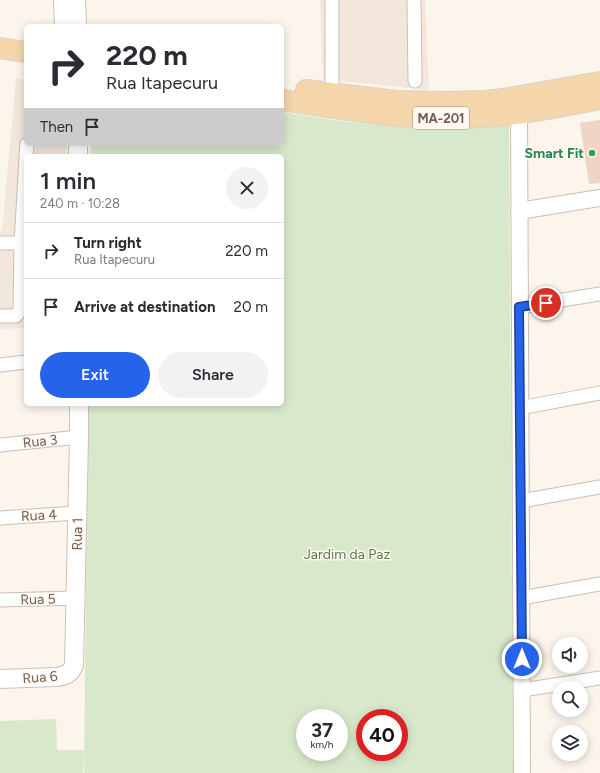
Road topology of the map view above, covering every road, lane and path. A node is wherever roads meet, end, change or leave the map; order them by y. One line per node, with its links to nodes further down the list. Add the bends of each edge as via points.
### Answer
1 (63, 0): 5 (main road)
2 (76, 0): 6 (main road)
3 (332, 0): 14 (street)
4 (414, 0): 11 (street)
5 (64, 24)
6 (77, 24)
7 (0, 48): 8 (main road)
8 (24, 52)
9 (0, 61): 10 (main road)
10 (24, 64)
11 (414, 82)
12 (600, 82): 14 (main road, MA-201, via 485,101 396,101)
13 (284, 87): 14 (main road, MA-201)
14 (332, 93)
15 (600, 99): 17 (main road, MA-201)
16 (284, 100): 17 (main road, MA-201, via 415,118)
17 (519, 113): 20 (street)
18 (24, 191): 22 (street)
19 (600, 198): 20 (street)
20 (519, 212): 24 (street)
21 (0, 243): 22 (street)
22 (21, 243): 25 (street, via 20,310 16,316)
23 (600, 294): 24 (street)
24 (519, 307): 30 (street)
25 (0, 316)
26 (24, 362): 27 (street)
27 (0, 365)
28 (600, 393): 30 (street)
29 (79, 406): 31 (main road, Rua 1)
30 (520, 408): 34 (street)
31 (79, 437): 32 (street, Rua 3); 35 (main road, Rua 1)
32 (0, 445)
33 (600, 487): 34 (street)
34 (521, 501): 39 (street)
35 (77, 513): 36 (street, Rua 4); 38 (main road, Rua 1)
36 (0, 518)
37 (600, 584): 39 (street)
38 (76, 598): 40 (street, Rua 5); 41 (main road, Rua 1)
39 (521, 598): 44 (street)
40 (0, 600)
41 (74, 664): 43 (main road, Rua 6, via 70,673 64,676)
42 (600, 678): 44 (street)
43 (0, 679)
44 (522, 690): 45 (street)
45 (522, 773)

